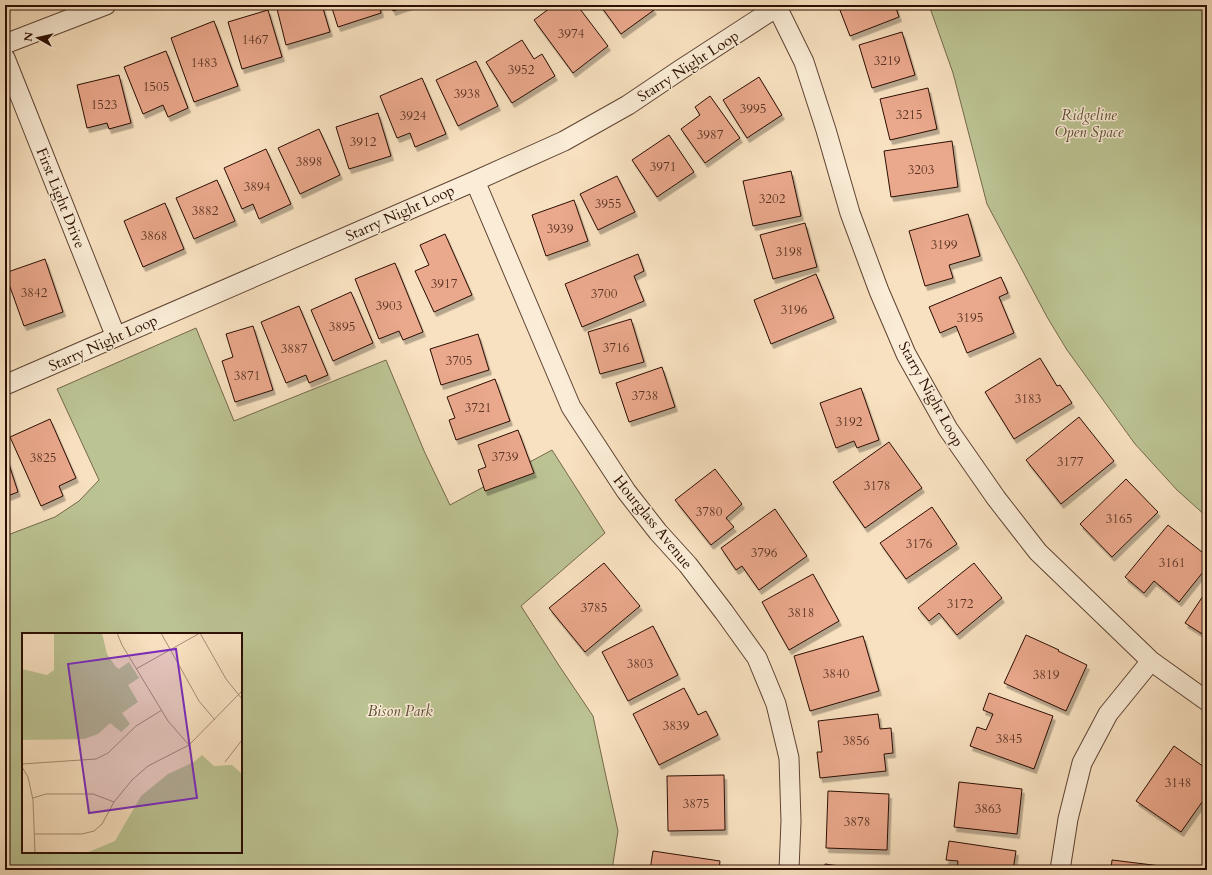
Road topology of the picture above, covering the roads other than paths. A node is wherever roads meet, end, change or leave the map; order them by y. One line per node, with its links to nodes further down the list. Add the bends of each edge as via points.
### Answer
1 (106, 5): 3 (street)
2 (776, 6): 5 (street, Starry Night Loop, via 628,105 564,141); 8 (street, Starry Night Loop, via 804,62 850,212 880,291 906,354 948,429 996,498 1038,552)
3 (5, 44)
4 (5, 58): 6 (street, First Light Drive)
5 (475, 181): 6 (street, Starry Night Loop); 10 (street, Hourglass Avenue, via 571,407 626,491 692,571 757,658 776,704 789,758)
6 (116, 337): 7 (street, Starry Night Loop)
7 (5, 385)
8 (1151, 661): 9 (street, Starry Night Loop); 11 (street, via 1108,714 1082,763 1068,819)
9 (1207, 702)
10 (789, 870)
11 (1060, 870)

